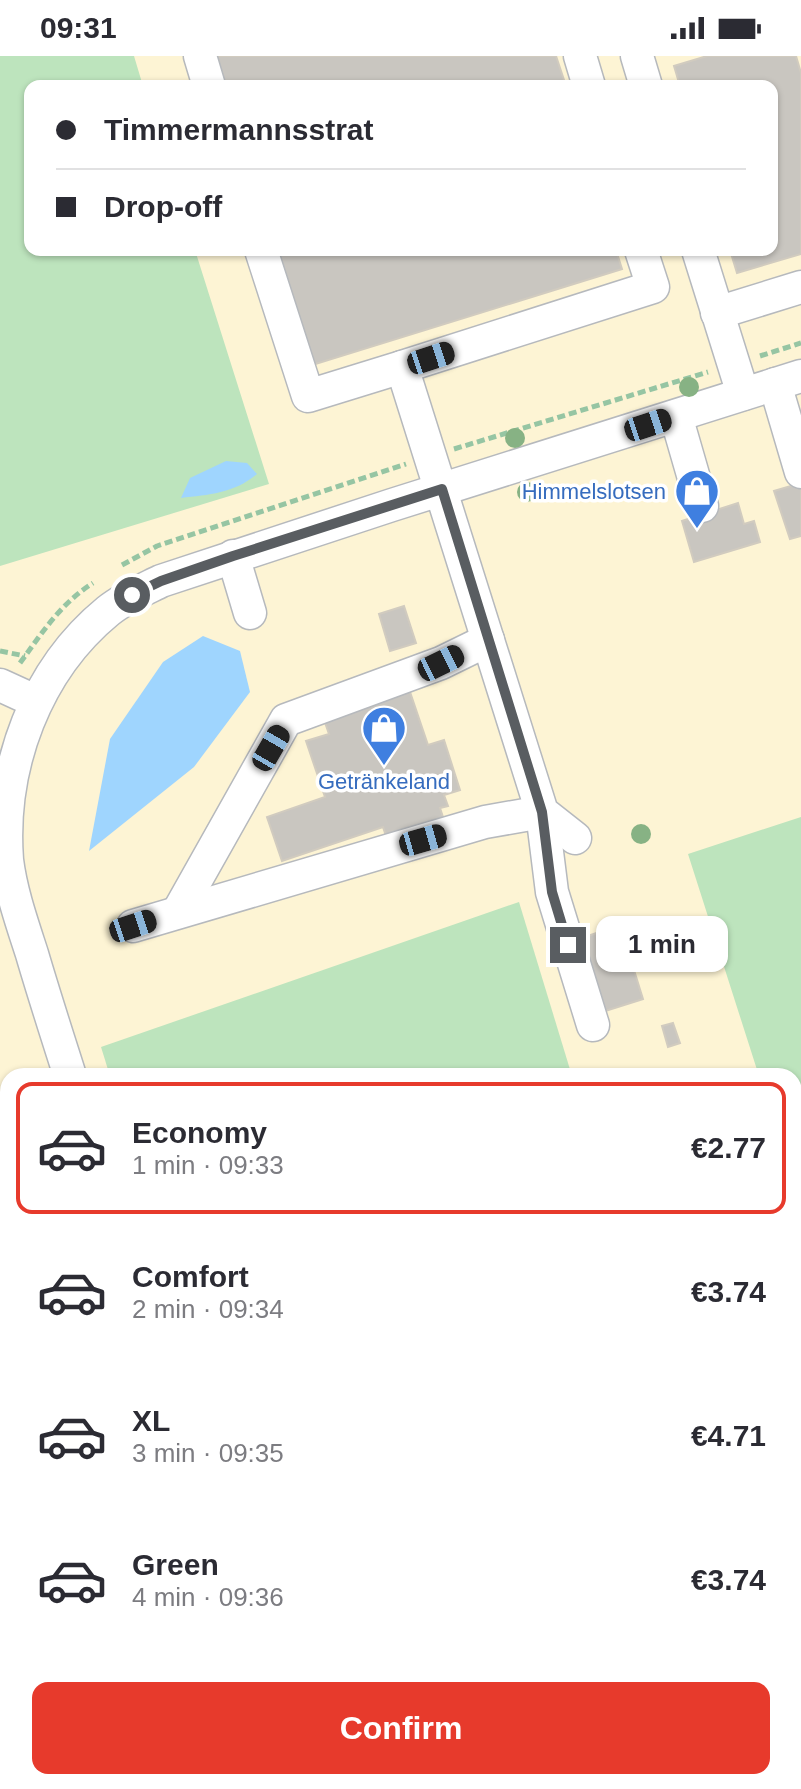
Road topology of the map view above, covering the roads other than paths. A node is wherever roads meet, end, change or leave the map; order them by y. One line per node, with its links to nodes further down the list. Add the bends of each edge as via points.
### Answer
1 (200, 56): 3 (street)
2 (580, 56): 4 (street)
3 (207, 80)
4 (587, 80)
5 (263, 256): 10 (street, via 308,396)
6 (643, 256): 10 (street, via 653,287)
7 (700, 256): 9 (street)
8 (801, 287): 9 (street)
9 (722, 328): 12 (street)
10 (402, 367): 15 (street)
11 (788, 380): 12 (street); 14 (street)
12 (743, 394): 13 (street)
13 (676, 416): 15 (street); 16 (street)
14 (801, 472)
15 (442, 489): 17 (street); 19 (street)
16 (702, 506)
17 (233, 556): 18 (street); 21 (street, via 161,581 109,611 64,655)
18 (250, 613)
19 (488, 640): 22 (street); 24 (street, via 441,663 286,720)
20 (0, 685): 21 (street)
21 (35, 701): 27 (street, via 16,748 7,790 7,860)
22 (542, 812): 23 (street); 24 (street, via 485,822); 26 (street, via 552,892)
23 (575, 838)
24 (178, 912): 25 (street)
25 (133, 926)
26 (593, 1025)
27 (67, 1068)

